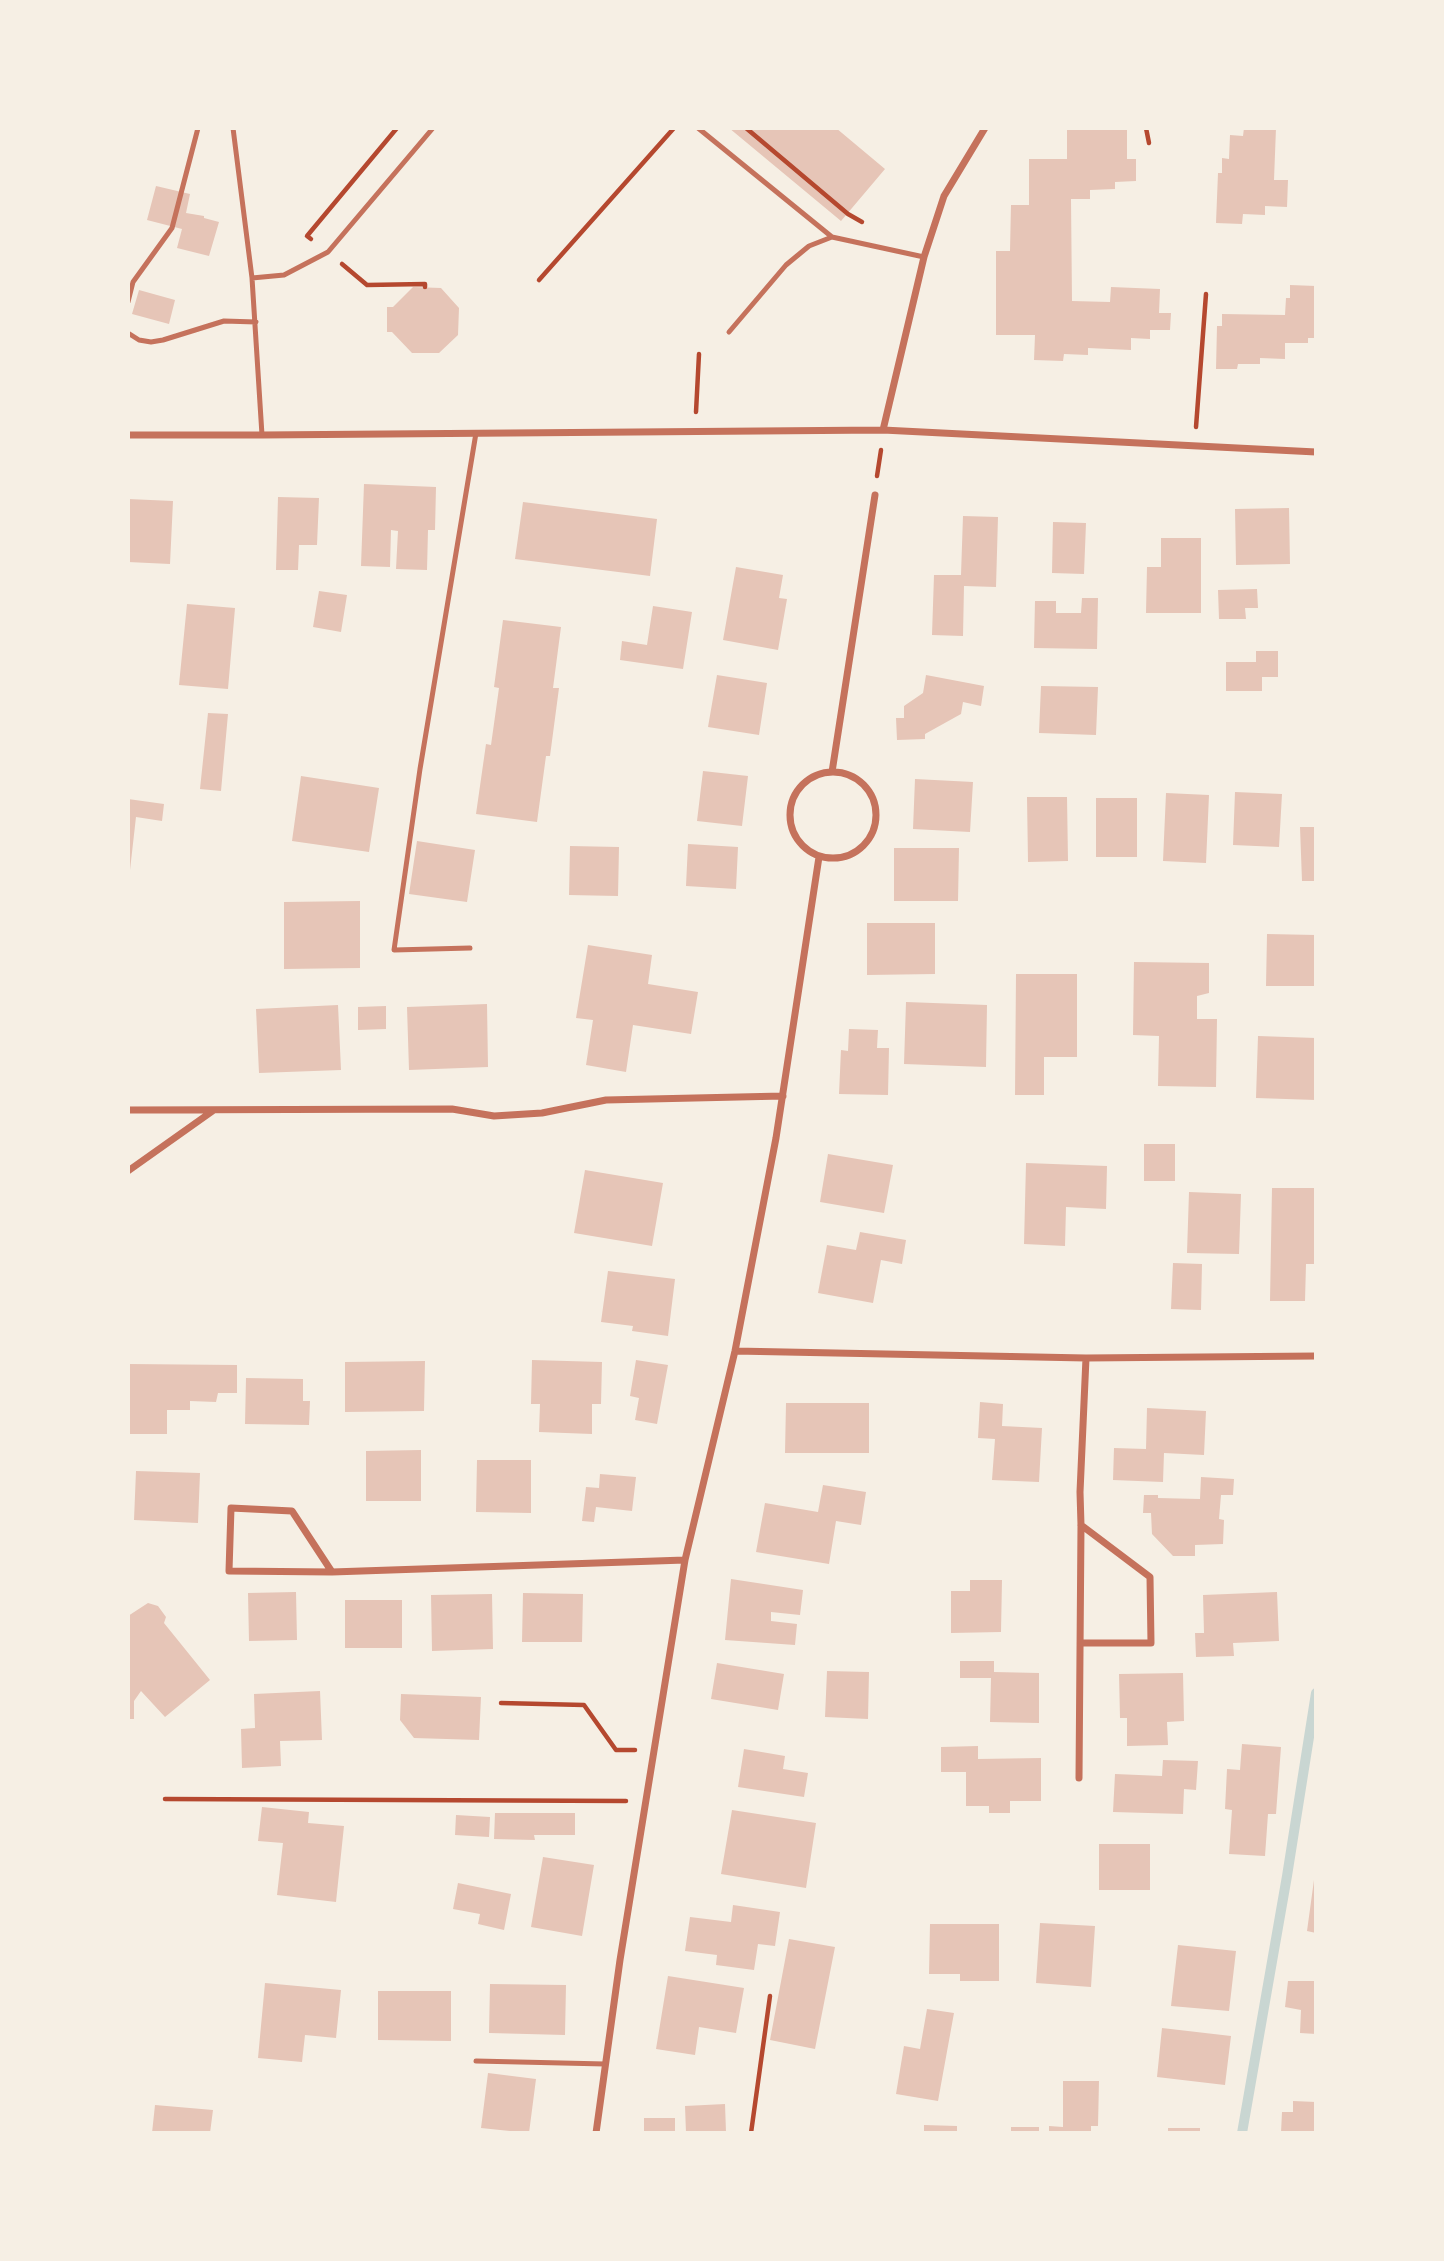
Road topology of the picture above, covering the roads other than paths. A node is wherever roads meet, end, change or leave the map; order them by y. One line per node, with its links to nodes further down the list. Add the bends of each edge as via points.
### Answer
1 (198, 128): 9 (lane, via 172,228 133,282)
2 (233, 128): 8 (lane)
3 (433, 128): 8 (lane, via 328,252 284,275)
4 (698, 128): 6 (lane)
5 (985, 128): 7 (street, via 944,196)
6 (832, 237): 7 (lane); 11 (lane, via 809,246 786,265)
7 (923, 257): 13 (street)
8 (252, 278): 10 (lane)
9 (128, 302)
10 (256, 322): 12 (lane, via 223,321 151,342); 16 (lane)
11 (729, 332)
12 (128, 333)
13 (883, 430): 14 (street); 17 (street)
14 (477, 432): 16 (street); 21 (lane, via 394,950)
15 (128, 435): 16 (street)
16 (262, 435)
17 (1316, 452)
18 (875, 495): 19 (street)
19 (832, 772): 20 (street, via 807,780 791,802 791,829 807,851); 20 (street, via 860,781 873,800 876,822 871,836 849,856)
20 (819, 857): 22 (street)
21 (470, 948)
22 (782, 1096): 24 (street, via 607,1100 542,1113 494,1116 453,1109); 26 (street)
23 (128, 1110): 24 (street)
24 (215, 1110): 25 (street)
25 (128, 1171)
26 (735, 1351): 28 (street); 30 (street)
27 (1316, 1356): 28 (street)
28 (1086, 1358): 29 (street)
29 (1081, 1525): 32 (street); 32 (street, via 1150,1577 1151,1643)
30 (685, 1560): 31 (street); 35 (street)
31 (332, 1572): 31 (street, via 292,1511 230,1508 229,1571)
32 (1080, 1643): 33 (street)
33 (1079, 1778)
34 (476, 2061): 35 (lane)
35 (606, 2064): 36 (street)
36 (596, 2133)

